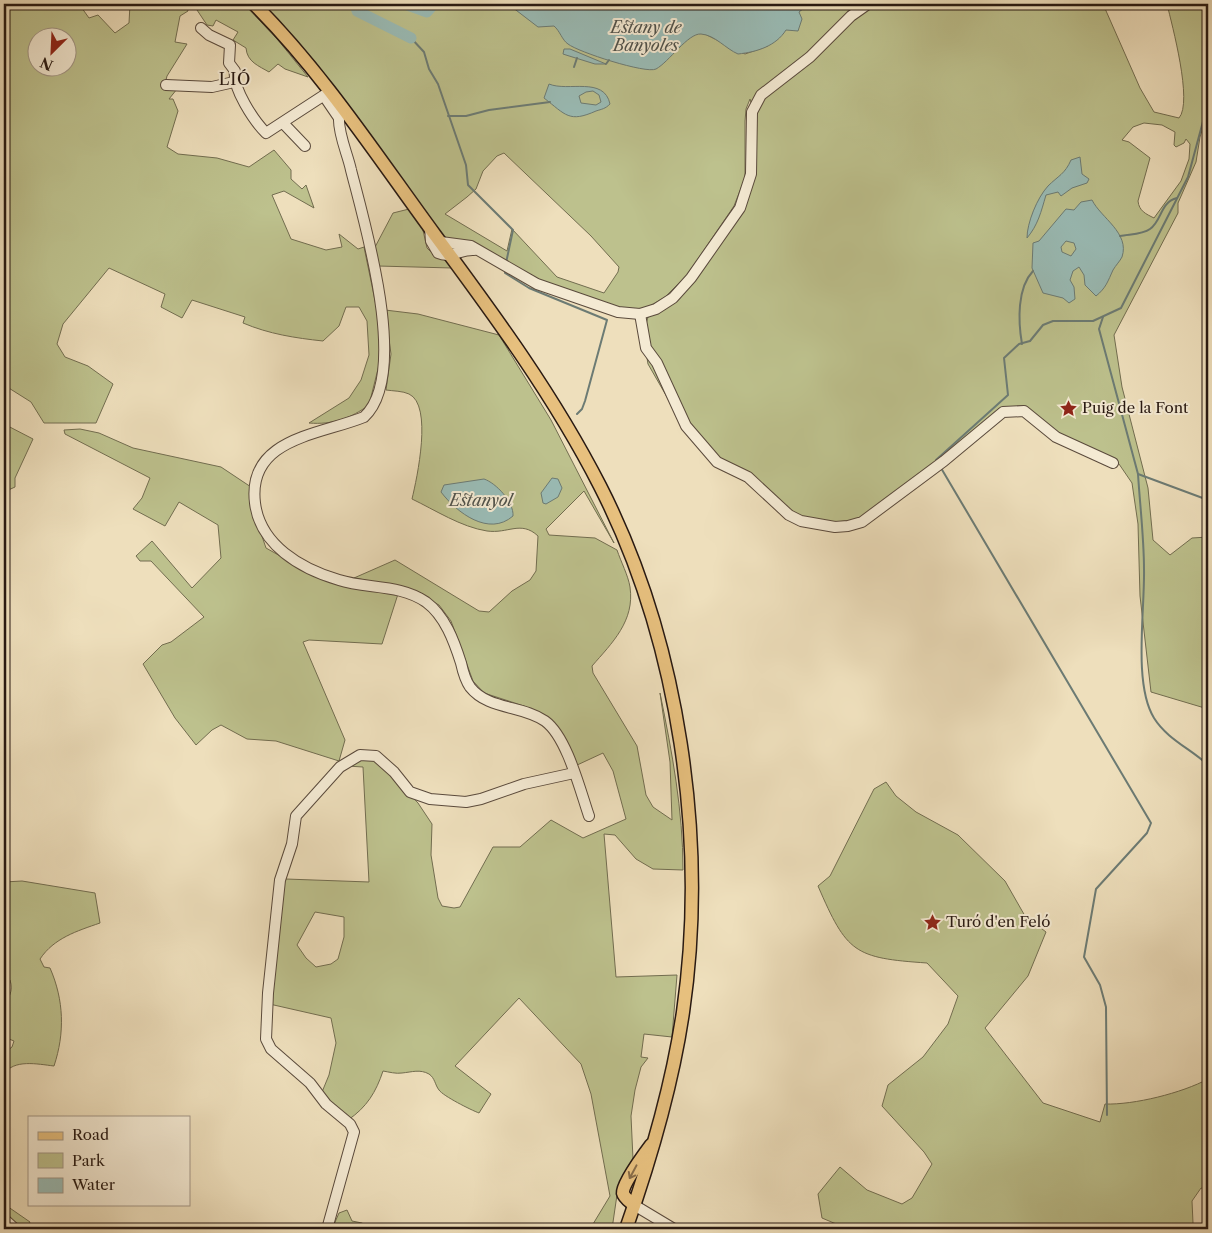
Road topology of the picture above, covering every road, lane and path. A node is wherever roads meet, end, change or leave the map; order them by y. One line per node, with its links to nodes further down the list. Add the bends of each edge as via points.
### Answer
1 (254, 4): 6 (main road, via 290,41)
2 (868, 4): 12 (street, via 851,16 810,58 761,95 752,112 751,174 740,208 682,289 656,309)
3 (201, 28): 4 (street, via 230,45 229,63 235,71)
4 (234, 82): 5 (street, via 212,87); 8 (street, via 266,132)
5 (166, 85)
6 (327, 94): 7 (main road); 8 (street)
7 (343, 118): 10 (main road); 14 (street, via 379,292 385,350 380,391 372,410 364,417 296,439 266,458 255,483 260,524 275,546 304,565 339,580 408,593 435,609 454,642 470,687 491,702 544,721 559,739)
8 (283, 123): 9 (street)
9 (305, 146)
10 (430, 228): 11 (main road, via 441,242); 11 (street, via 434,248 443,255)
11 (457, 251): 12 (street, via 480,250 550,289 618,312); 16 (main road, via 460,267 551,398 602,489 635,570 668,682 687,804 691,913 683,1010 674,1067)
12 (640, 314): 13 (street, via 646,348 696,440 717,462 748,477 783,510 800,521 835,527 862,522 1003,412 1012,410 1024,411 1056,437)
13 (1113, 463)
14 (574, 773): 15 (street); 21 (street, via 466,802 430,799 410,792 382,760 369,754 360,755 340,767 296,816 292,844 280,880 266,1039 272,1049 310,1082 326,1104 350,1124 354,1132)
15 (589, 816)
16 (656, 1139): 17 (main road, one-way to 17, via 641,1158); 18 (main road)
17 (623, 1194): 18 (main road); 22 (main road)
18 (634, 1205): 22 (main road); 23 (street)
19 (4, 1219): 20 (street)
20 (15, 1229)
21 (327, 1229)
22 (625, 1229)
23 (674, 1229)

